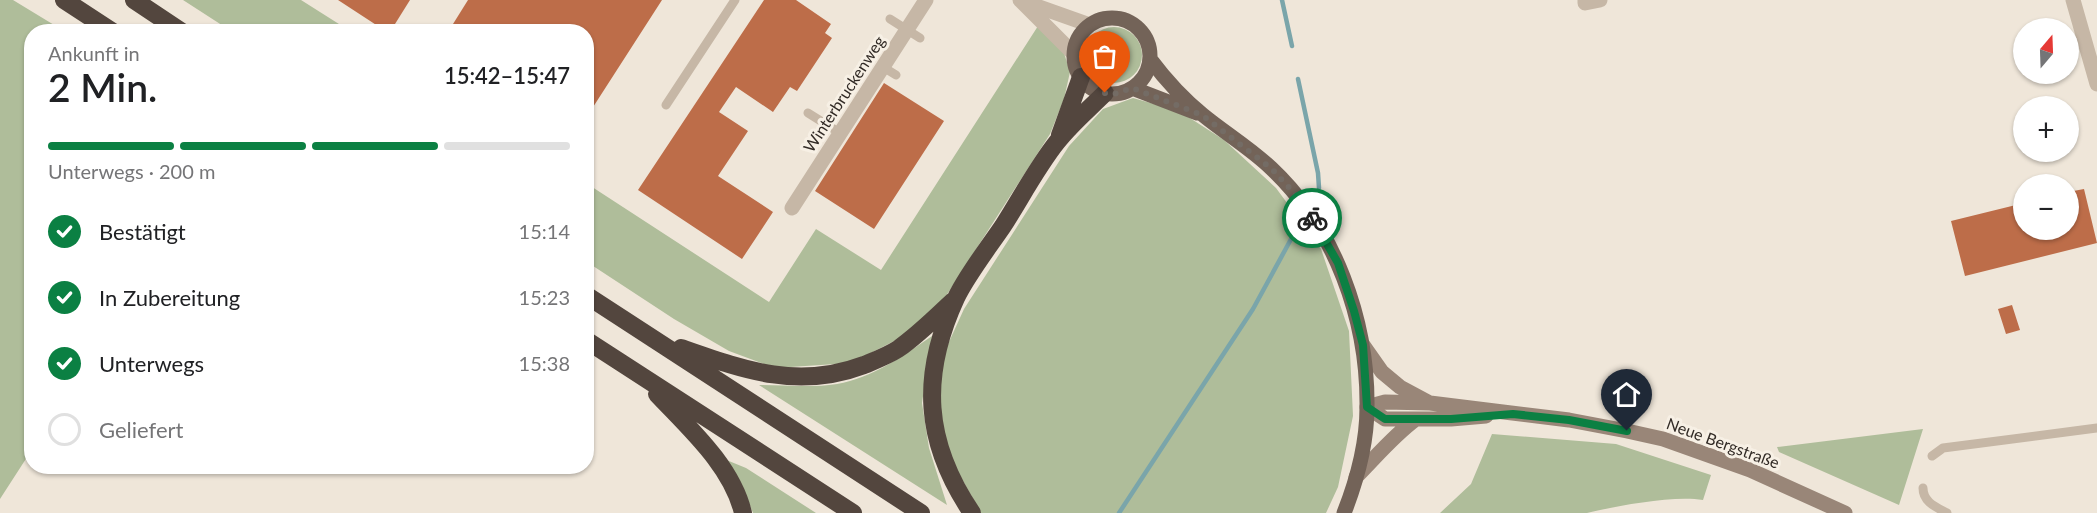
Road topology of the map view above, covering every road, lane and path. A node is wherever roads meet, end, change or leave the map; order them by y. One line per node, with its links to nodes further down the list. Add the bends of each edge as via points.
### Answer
1 (64, 0): 8 (highway)
2 (134, 0): 9 (highway)
3 (735, 0): 19 (lane)
4 (926, 0): 11 (street, Winterbruckenweg)
5 (1020, 0): 10 (street); 13 (street)
6 (2073, 0): 16 (street)
7 (890, 19): 11 (lane)
8 (101, 24)
9 (170, 24)
10 (1090, 25): 13 (main road, via 1076,43); 14 (main road, via 1113,18 1136,27 1149,47)
11 (906, 30): 12 (lane); 22 (street, Winterbruckenweg, via 890,71)
12 (920, 38)
13 (1074, 54): 15 (main road)
14 (1150, 59): 17 (main road, via 1141,80); 21 (main road)
15 (1081, 77): 18 (main road, via 1087,85); 23 (highway)
16 (2097, 84)
17 (1132, 88): 18 (main road); 21 (main road)
18 (1105, 93): 23 (highway)
19 (666, 105)
20 (808, 113): 22 (lane)
21 (1202, 115): 29 (main road, via 1272,169 1311,215 1338,263)
22 (840, 133): 24 (street, Winterbruckenweg)
23 (1057, 142): 25 (highway)
24 (792, 208)
25 (956, 297): 27 (highway, via 895,351 826,375 760,373); 42 (highway, via 936,357 932,408 940,454)
26 (594, 300): 27 (highway)
27 (652, 337): 41 (highway)
28 (594, 345): 30 (highway)
29 (1363, 345): 31 (main road, via 1382,372); 32 (main road)
30 (638, 373): 39 (highway, via 707,449 732,484); 40 (highway)
31 (1430, 403): 32 (main road, Neue Bergstraße, via 1385,402); 33 (main road, Neue Bergstraße)
32 (1367, 407): 34 (main road, Neue Bergstraße, via 1385,419); 37 (main road)
33 (1513, 414): 34 (main road, Neue Bergstraße); 44 (main road, Neue Bergstraße, via 1663,439 1750,470)
34 (1416, 419): 37 (main road)
35 (2097, 428): 36 (lane, via 1943,447)
36 (1932, 456)
37 (1356, 477): 43 (main road)
38 (1923, 488): 45 (lane, via 1928,501)
39 (743, 513)
40 (853, 513)
41 (921, 513)
42 (972, 513)
43 (1344, 513)
44 (1845, 513)
45 (1947, 513)

